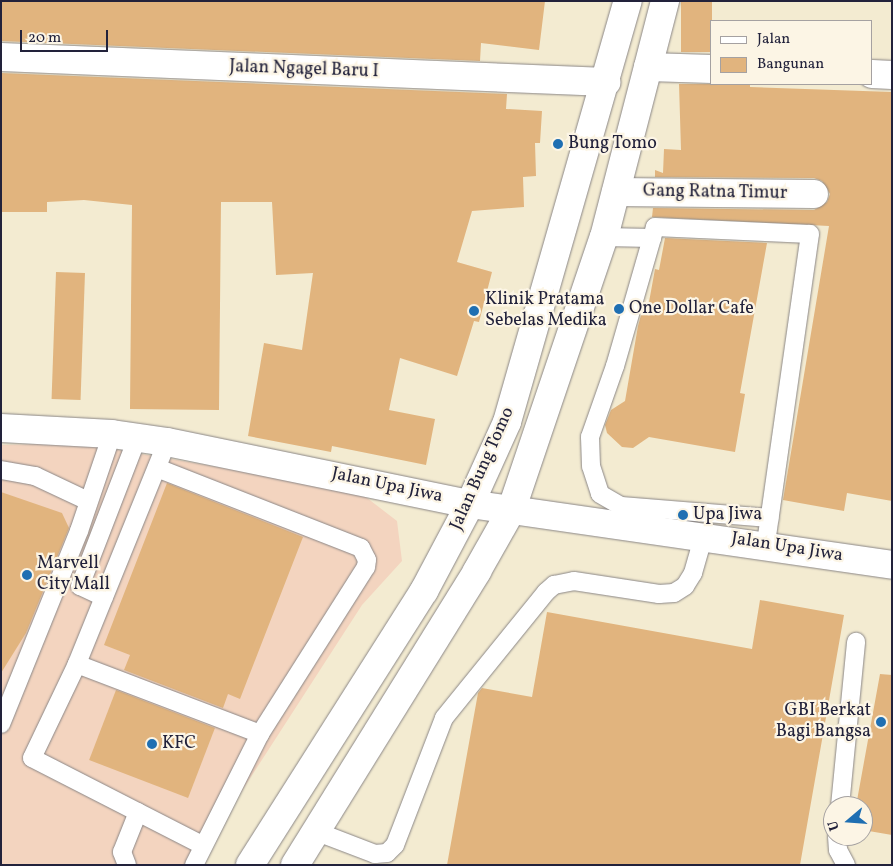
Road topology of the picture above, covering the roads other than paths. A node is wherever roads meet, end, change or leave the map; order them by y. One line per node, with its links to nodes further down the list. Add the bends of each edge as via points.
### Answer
1 (628, 1): 8 (main road, Jalan Bung Tomo)
2 (665, 1): 4 (main road, Jalan Bung Tomo)
3 (1, 57): 8 (main road, Jalan Ngagel Baru I)
4 (648, 68): 5 (main road); 9 (main road, Jalan Bung Tomo)
5 (710, 70)
6 (873, 74): 7 (main road)
7 (892, 75)
8 (606, 82): 19 (main road, Jalan Bung Tomo, via 508,422)
9 (616, 192): 10 (main road, Gang Ratna Timur); 11 (main road, Jalan Bung Tomo)
10 (814, 194)
11 (604, 237): 12 (lane); 20 (main road, Jalan Bung Tomo)
12 (652, 238): 21 (lane, via 615,366 590,437 591,466 600,494 621,506); 21 (lane, via 655,227 810,234)
13 (1, 428): 14 (main road, Jalan Upa Jiwa)
14 (124, 436): 15 (main road, Jalan Upa Jiwa); 18 (lane); 25 (lane, via 80,586)
15 (167, 442): 16 (lane); 19 (main road, Jalan Upa Jiwa)
16 (157, 468): 25 (lane); 29 (lane, via 361,548 365,554 366,567)
17 (1, 470): 18 (lane, via 35,476)
18 (88, 502): 28 (lane)
19 (470, 504): 20 (main road, Jalan Upa Jiwa); 37 (main road, Jalan Bung Tomo, via 424,592)
20 (511, 511): 22 (main road, Jalan Upa Jiwa); 32 (main road, Jalan Bung Tomo)
21 (770, 518): 23 (lane)
22 (704, 535): 23 (main road, Jalan Upa Jiwa); 32 (lane, via 693,573 685,586 674,593 659,594 574,581 564,582 546,592 444,718 395,845 386,853 375,854)
23 (766, 545): 24 (main road, Jalan Upa Jiwa)
24 (892, 565)
25 (104, 597): 27 (lane)
26 (856, 642): 30 (lane)
27 (76, 664): 29 (lane); 31 (lane, via 32,758)
28 (1, 724)
29 (260, 734): 33 (lane)
30 (841, 796)
31 (138, 812): 33 (lane); 35 (lane, via 122,852)
32 (315, 831): 38 (main road, Jalan Bung Tomo)
33 (202, 845): 36 (lane)
34 (838, 846): 39 (lane)
35 (127, 865)
36 (194, 865)
37 (250, 865)
38 (295, 865)
39 (846, 865)

